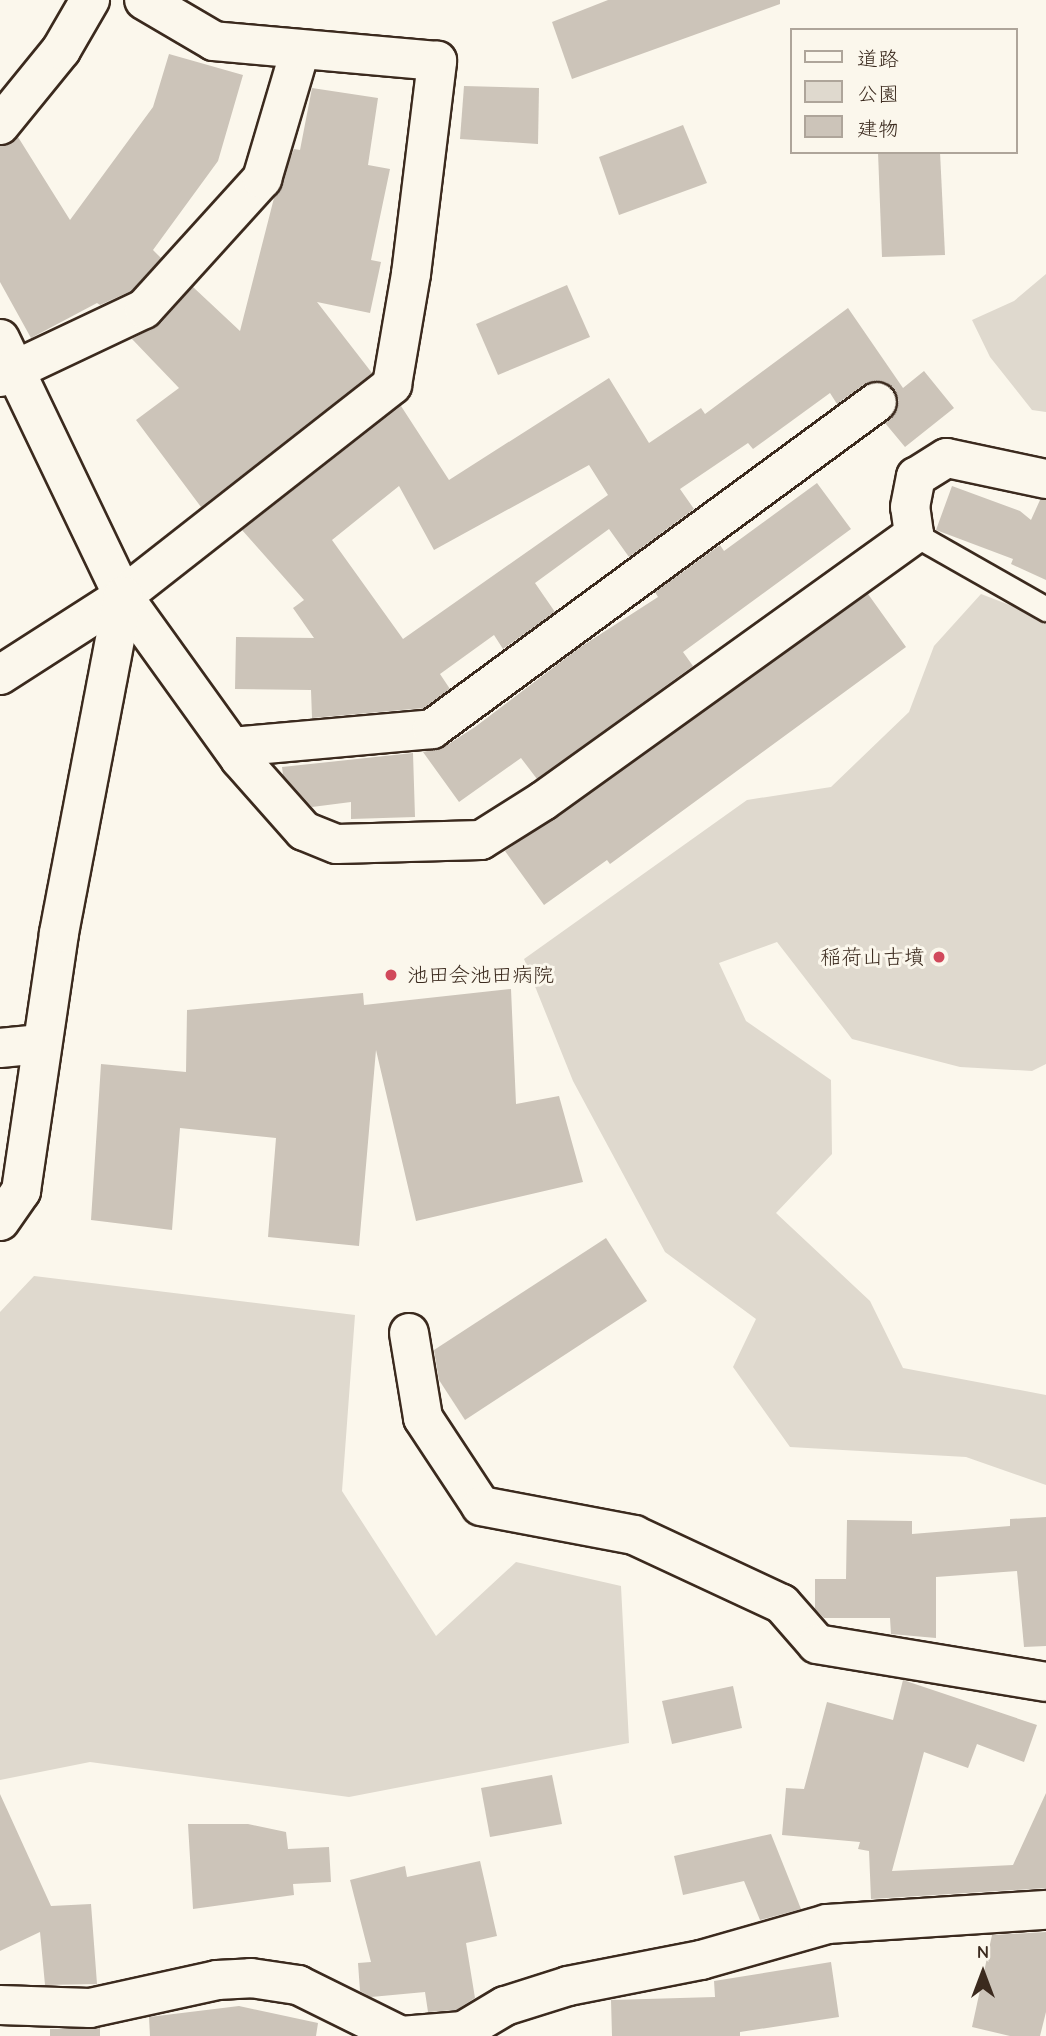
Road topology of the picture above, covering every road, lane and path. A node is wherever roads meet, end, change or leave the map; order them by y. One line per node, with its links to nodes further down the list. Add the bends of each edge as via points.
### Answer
1 (90, 0): 4 (street, via 61,50)
2 (144, 0): 3 (street, via 214,41)
3 (300, 51): 5 (street, via 262,179 144,309); 9 (street, via 437,61 411,274 392,385)
4 (0, 125)
5 (5, 362): 9 (street)
6 (877, 402): 12 (street, via 432,729)
7 (1046, 479): 8 (street, via 947,458 916,477 910,508)
8 (914, 534): 10 (lane); 12 (street, via 543,802 481,840 337,844 304,831)
9 (123, 596): 11 (street); 12 (street); 13 (street)
10 (1046, 609)
11 (0, 676)
12 (232, 747)
13 (41, 1044): 14 (street); 15 (street, via 21,1191)
14 (0, 1048)
15 (0, 1221)
16 (409, 1333): 17 (street, via 423,1418 481,1506 634,1535 782,1604 817,1644)
17 (1046, 1682)
18 (1046, 1910): 19 (street, via 827,1924 701,1960 568,1986 505,2007 463,2031 401,2036 298,1985 251,1978 217,1980 90,2008)
19 (0, 2005)

